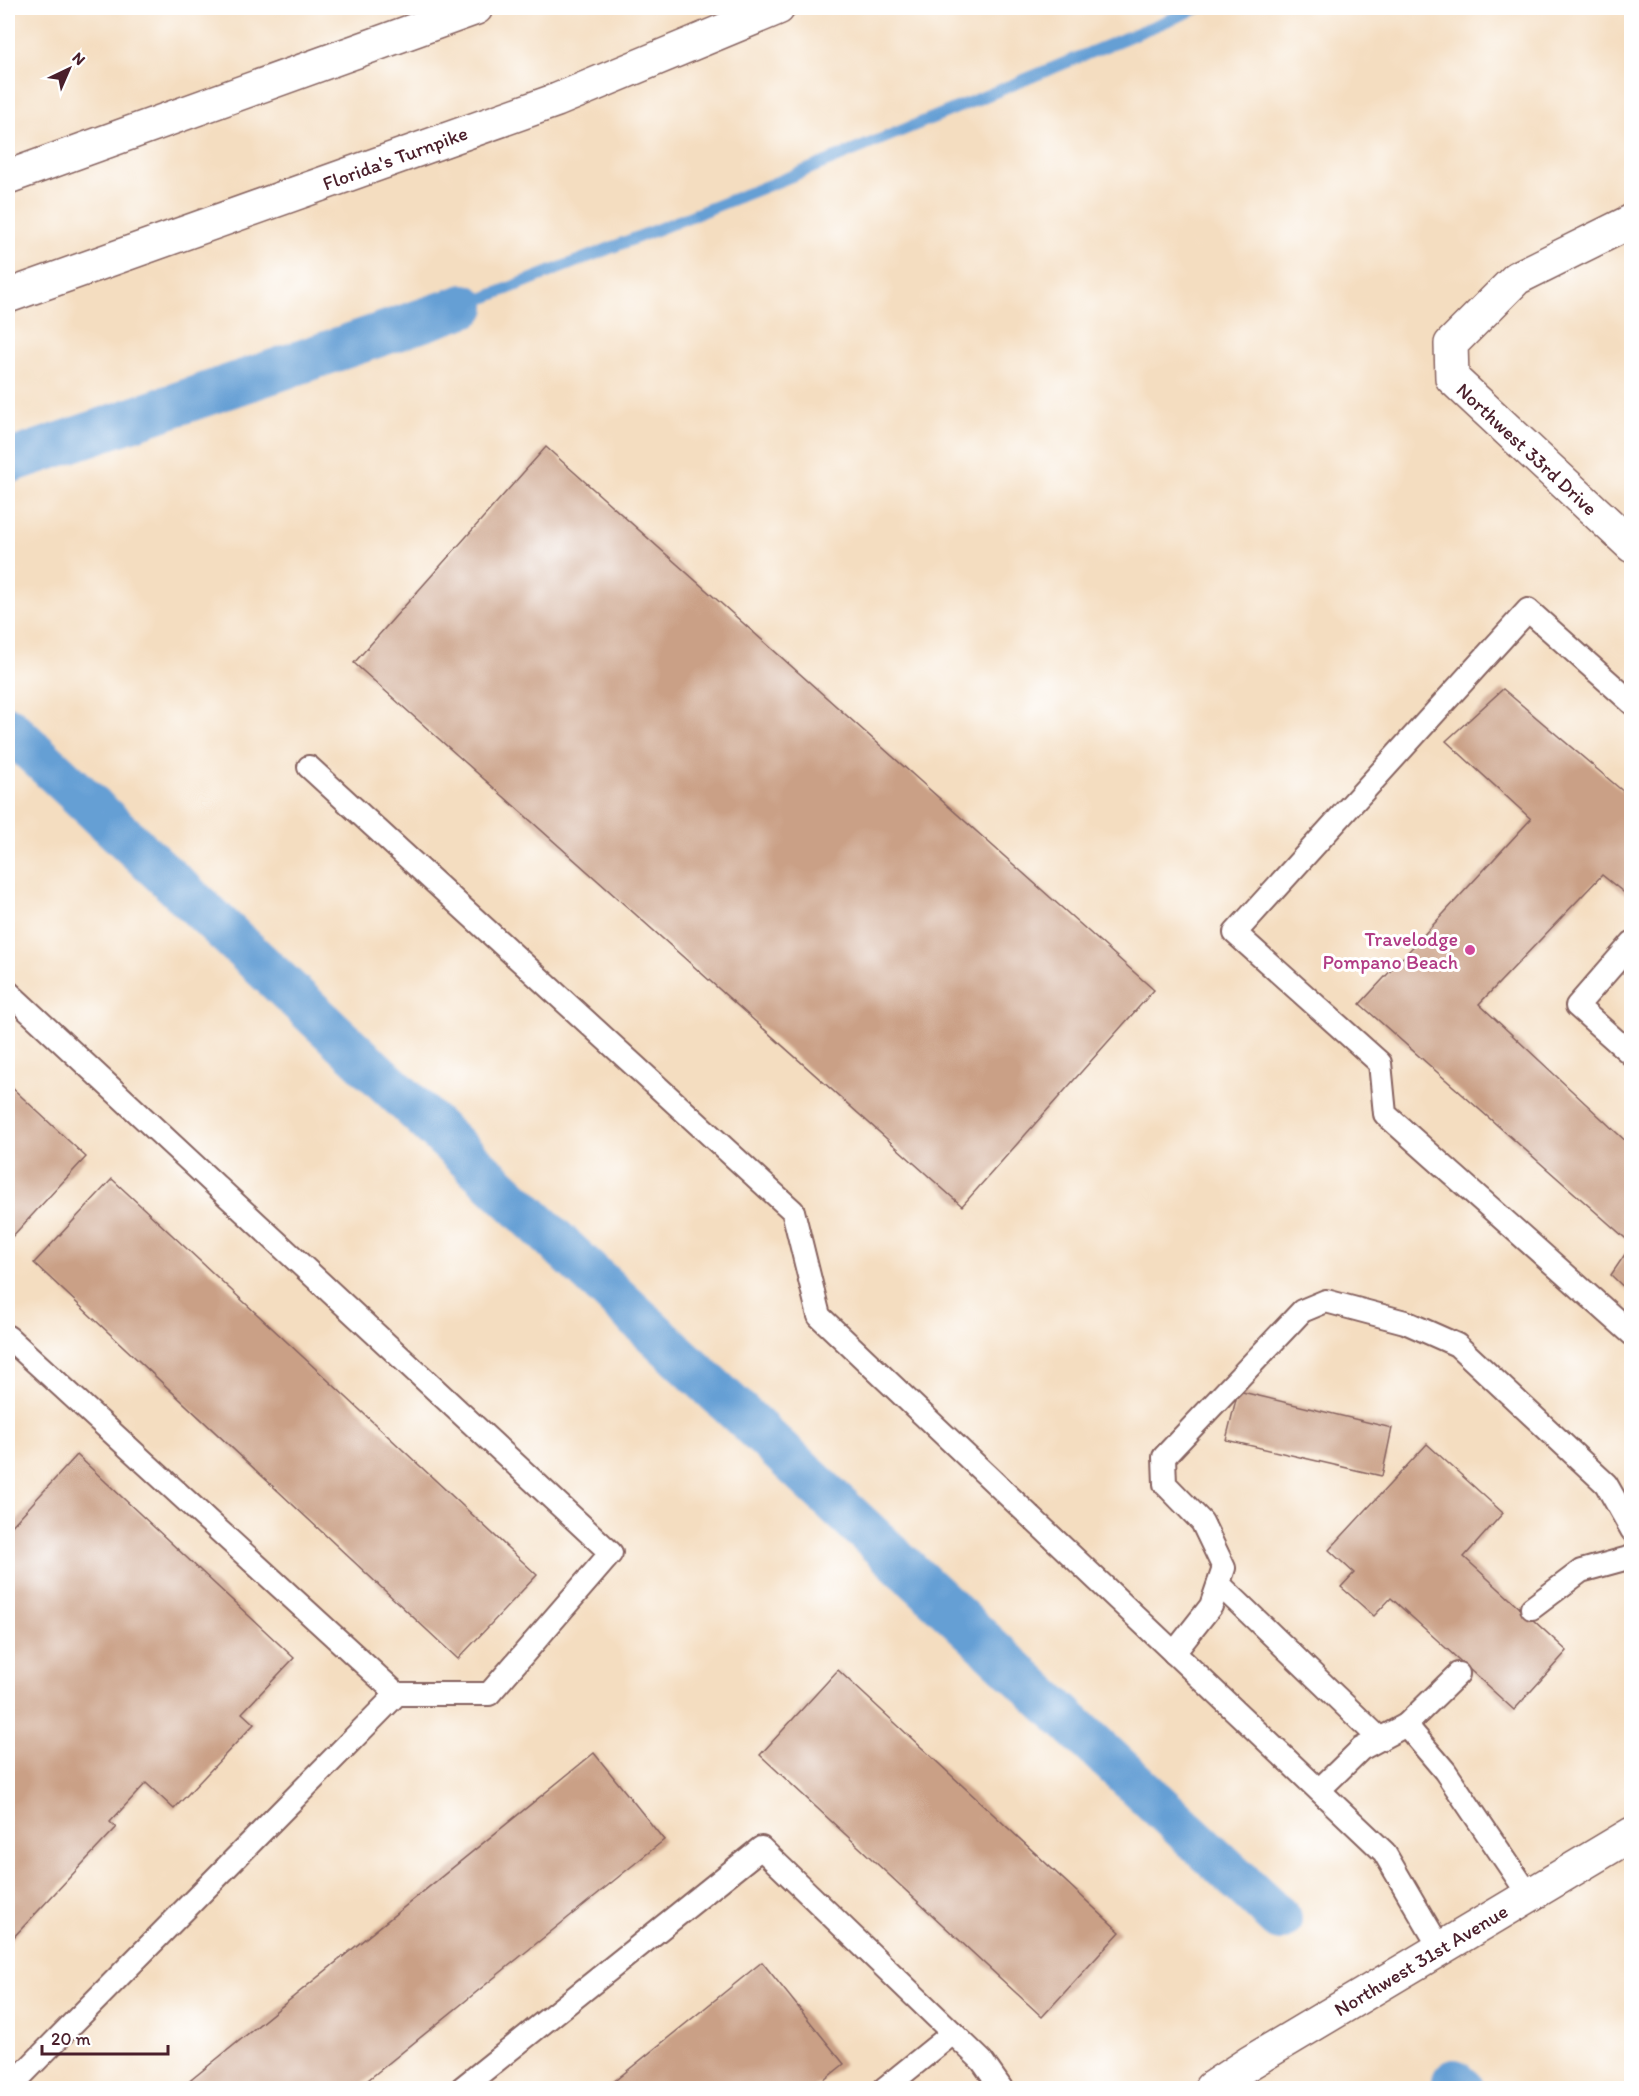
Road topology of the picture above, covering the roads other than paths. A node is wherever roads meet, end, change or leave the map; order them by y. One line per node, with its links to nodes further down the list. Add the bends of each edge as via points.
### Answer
1 (476, 8): 3 (main road)
2 (778, 8): 5 (main road, Florida's Turnpike, via 557,100)
3 (8, 177)
4 (1632, 221): 6 (main road, Northwest 33rd Drive, via 1517,278 1452,344 1452,378)
5 (8, 296)
6 (1632, 546)
7 (1632, 703): 12 (lane, via 1528,610 1235,933 1380,1064 1385,1114)
8 (309, 767): 18 (lane, via 793,1211 819,1316)
9 (1632, 943): 11 (lane, via 1577,1006)
10 (8, 992): 20 (lane, via 611,1553 489,1694)
11 (1632, 1055)
12 (1632, 1334)
13 (8, 1337): 20 (lane)
14 (1632, 1530): 16 (lane, via 1606,1484 1457,1345 1405,1322 1326,1301 1302,1311 1164,1457 1165,1484 1202,1522 1224,1568)
15 (1632, 1557): 17 (lane, via 1581,1571)
16 (1219, 1584): 18 (lane, via 1211,1605); 22 (lane)
17 (1532, 1608)
18 (1174, 1653): 23 (lane)
19 (1458, 1674): 21 (lane)
20 (397, 1694): 28 (lane)
21 (1406, 1725): 22 (lane); 25 (lane, via 1445,1771)
22 (1380, 1738): 23 (lane, via 1361,1749)
23 (1319, 1790): 26 (lane, via 1384,1851)
24 (1632, 1834): 25 (main road, Northwest 31st Avenue)
25 (1529, 1895): 26 (main road, Northwest 31st Avenue)
26 (1440, 1948): 32 (main road, Northwest 31st Avenue)
27 (953, 2034): 29 (lane, via 761,1848); 30 (lane); 31 (lane, via 982,2061)
28 (19, 2084)
29 (462, 2088)
30 (885, 2088)
31 (1001, 2088)
32 (1211, 2088)

